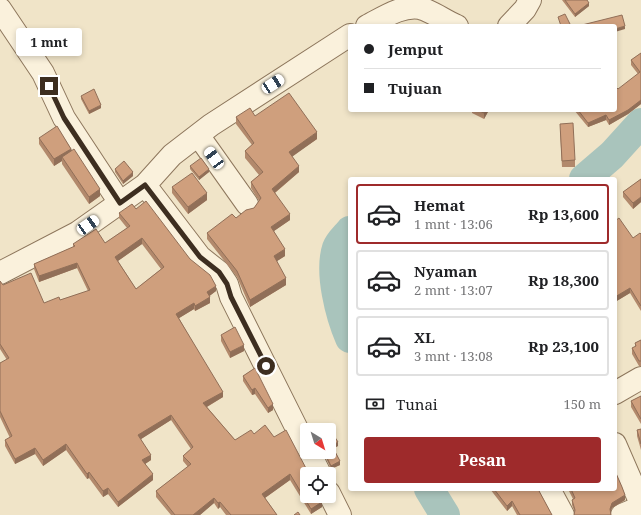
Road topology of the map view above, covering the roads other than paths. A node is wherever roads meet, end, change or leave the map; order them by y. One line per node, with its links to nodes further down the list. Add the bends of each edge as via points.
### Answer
1 (530, 0): 5 (street)
2 (0, 9): 9 (street, via 43,73 64,118)
3 (371, 24): 4 (street, via 399,10 410,8 421,9)
4 (453, 24)
5 (511, 24)
6 (348, 35): 7 (street, via 248,99)
7 (198, 135): 8 (street, via 172,155); 10 (street)
8 (145, 185): 9 (street); 14 (street, via 197,253 219,272 227,284 231,297)
9 (120, 203): 11 (street, via 77,233)
10 (247, 204)
11 (0, 273)
12 (641, 378): 13 (street)
13 (617, 392)
14 (300, 435)
15 (617, 449): 18 (street)
16 (550, 491): 21 (street)
17 (334, 503): 20 (street)
18 (641, 504)
19 (641, 508): 22 (street)
20 (340, 515)
21 (563, 515)
22 (622, 515)

